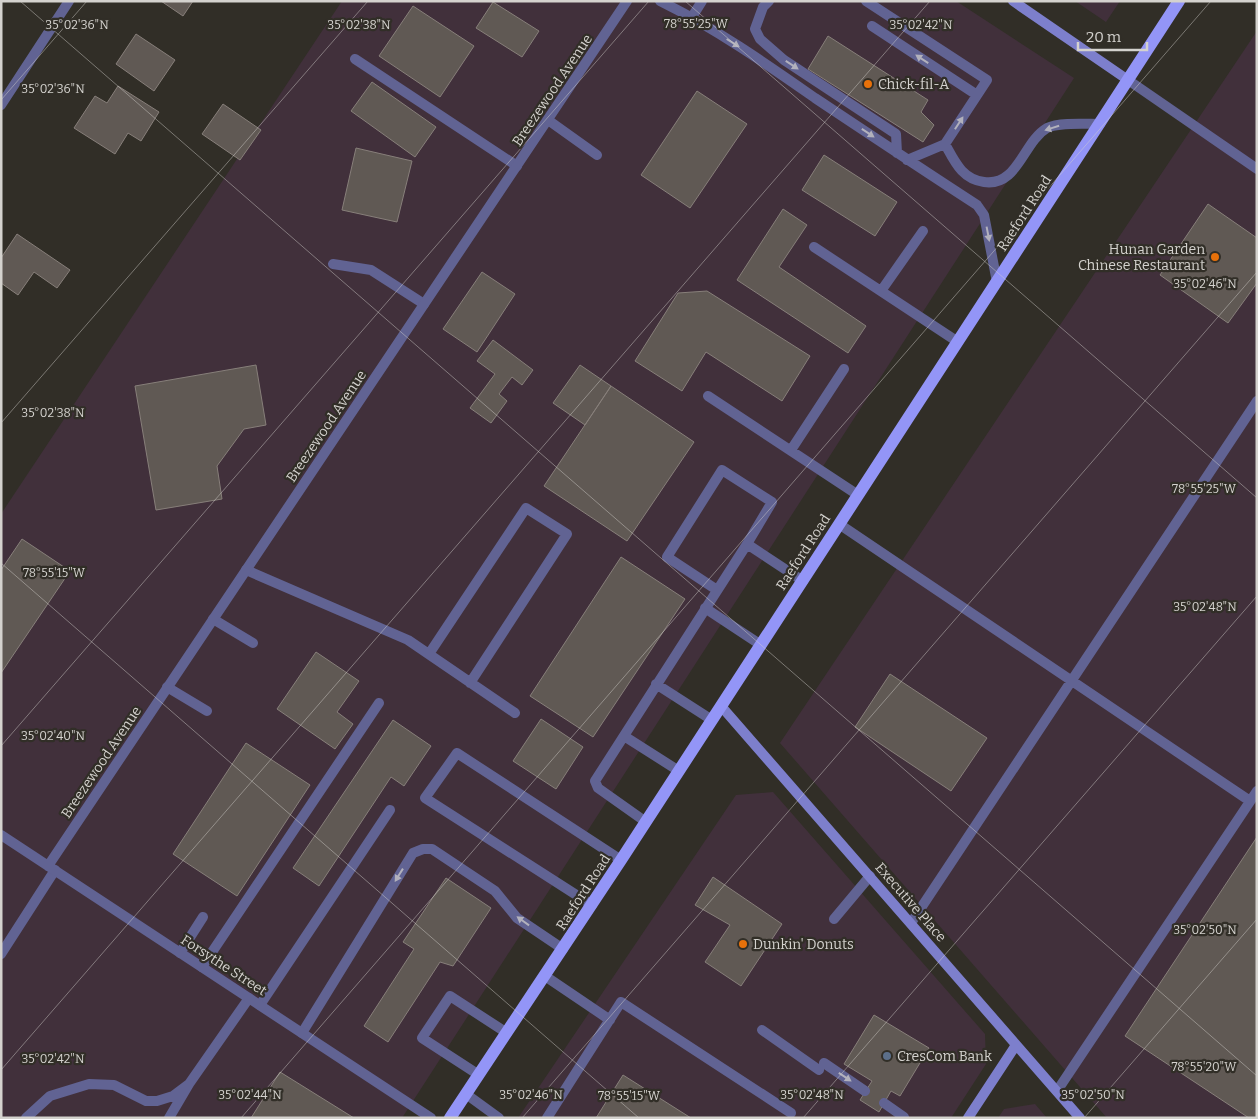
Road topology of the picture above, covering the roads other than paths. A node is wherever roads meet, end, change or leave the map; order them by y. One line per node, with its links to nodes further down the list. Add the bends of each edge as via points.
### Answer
1 (69, 1): 14 (street)
2 (627, 1): 15 (street, Breezewood Avenue)
3 (660, 1): 9 (street)
4 (702, 1): 9 (street)
5 (769, 1): 18 (street, one-way to 18, via 763,7 755,29 760,39 784,60 896,134)
6 (866, 1): 13 (street, via 987,80)
7 (1179, 1): 12 (main road, Raeford Road)
8 (1018, 3): 12 (street)
9 (692, 17): 18 (street, one-way to 18)
10 (872, 26): 13 (street, one-way to 10)
11 (355, 59): 21 (street)
12 (1128, 80): 16 (main road, Raeford Road); 22 (street)
13 (978, 95): 17 (street, one-way to 13)
14 (1, 105)
15 (548, 120): 19 (street); 21 (street, Breezewood Avenue)
16 (1100, 124): 17 (street, one-way to 17, via 1053,126 1045,130 1006,178 997,182 971,179 962,172); 26 (main road, Raeford Road)
17 (945, 144): 20 (street)
18 (896, 153): 20 (street)
19 (597, 155)
20 (907, 160): 26 (street, one-way to 26, via 981,210)
21 (517, 166): 28 (street, Breezewood Avenue)
22 (1257, 169)
23 (923, 231): 27 (street)
24 (814, 247): 27 (street)
25 (333, 264): 28 (street, via 371,270)
26 (997, 282): 29 (main road, Raeford Road)
27 (881, 291): 29 (street)
28 (424, 304): 37 (street, Breezewood Avenue)
29 (958, 342): 34 (main road, Raeford Road)
30 (844, 369): 33 (street)
31 (708, 396): 33 (street)
32 (1257, 400): 45 (street)
33 (791, 450): 34 (street)
34 (858, 495): 35 (main road, Raeford Road)
35 (839, 524): 38 (main road, Raeford Road); 45 (street)
36 (747, 544): 38 (street); 39 (street); 39 (street, via 772,502 722,470 667,557)
37 (246, 570): 41 (street, Breezewood Avenue); 44 (street, via 408,640)
38 (803, 581): 43 (main road, Raeford Road)
39 (717, 590): 40 (street)
40 (705, 608): 43 (street); 47 (street)
41 (213, 619): 42 (street); 48 (street, Breezewood Avenue)
42 (253, 643)
43 (761, 645): 50 (main road, Raeford Road)
44 (429, 654): 46 (street); 46 (street, via 526,508 567,534)
45 (1071, 681): 57 (street); 67 (street)
46 (470, 682): 52 (street)
47 (656, 684): 53 (street); 54 (street)
48 (167, 687): 51 (street); 62 (street, Breezewood Avenue)
49 (380, 703): 71 (street)
50 (721, 706): 53 (main road, Raeford Road); 63 (street, Executive Place)
51 (207, 711)
52 (515, 713)
53 (712, 720): 55 (main road, Raeford Road)
54 (624, 736): 55 (street); 59 (street, via 595,781 598,788)
55 (679, 771): 59 (main road, Raeford Road)
56 (1257, 791): 57 (street)
57 (1250, 801): 83 (street)
58 (390, 810): 74 (street)
59 (646, 822): 61 (main road, Raeford Road)
60 (1, 835): 62 (street, Forsythe Street)
61 (621, 860): 64 (main road, Raeford Road); 64 (street, via 457,753 426,798)
62 (51, 868): 69 (street, Forsythe Street); 70 (street, Breezewood Avenue)
63 (870, 876): 66 (street); 67 (street, Executive Place)
64 (592, 905): 68 (main road, Raeford Road)
65 (203, 917): 69 (street)
66 (834, 919)
67 (911, 923): 79 (street, Executive Place)
68 (563, 949): 72 (main road, Raeford Road); 77 (street, one-way to 77, via 517,918 495,891 432,849 423,849 413,853)
69 (180, 953): 71 (street, Forsythe Street)
70 (1, 954)
71 (202, 967): 73 (street, Forsythe Street)
72 (545, 976): 75 (street); 78 (main road, Raeford Road)
73 (249, 998): 74 (street, Forsythe Street); 81 (street)
74 (260, 1005): 77 (street, Forsythe Street)
75 (610, 1020): 86 (street, via 621,1002); 93 (street)
76 (762, 1030): 82 (street, one-way to 82)
77 (302, 1033): 90 (street, Forsythe Street)
78 (507, 1033): 80 (main road, Raeford Road); 80 (street, via 450,996 422,1038)
79 (1016, 1046): 83 (street, Executive Place); 94 (street)
80 (479, 1075): 84 (main road, Raeford Road)
81 (189, 1084): 88 (street, via 173,1096 146,1102 114,1085 89,1084 50,1096); 89 (street)
82 (865, 1091)
83 (1057, 1092): 95 (street, Executive Place)
84 (466, 1094): 91 (main road, Raeford Road); 92 (street)
85 (884, 1103): 87 (street)
86 (791, 1113)
87 (904, 1117)
88 (26, 1118)
89 (169, 1118)
90 (431, 1118)
91 (450, 1118)
92 (498, 1118)
93 (547, 1118)
94 (968, 1118)
95 (1080, 1118)

